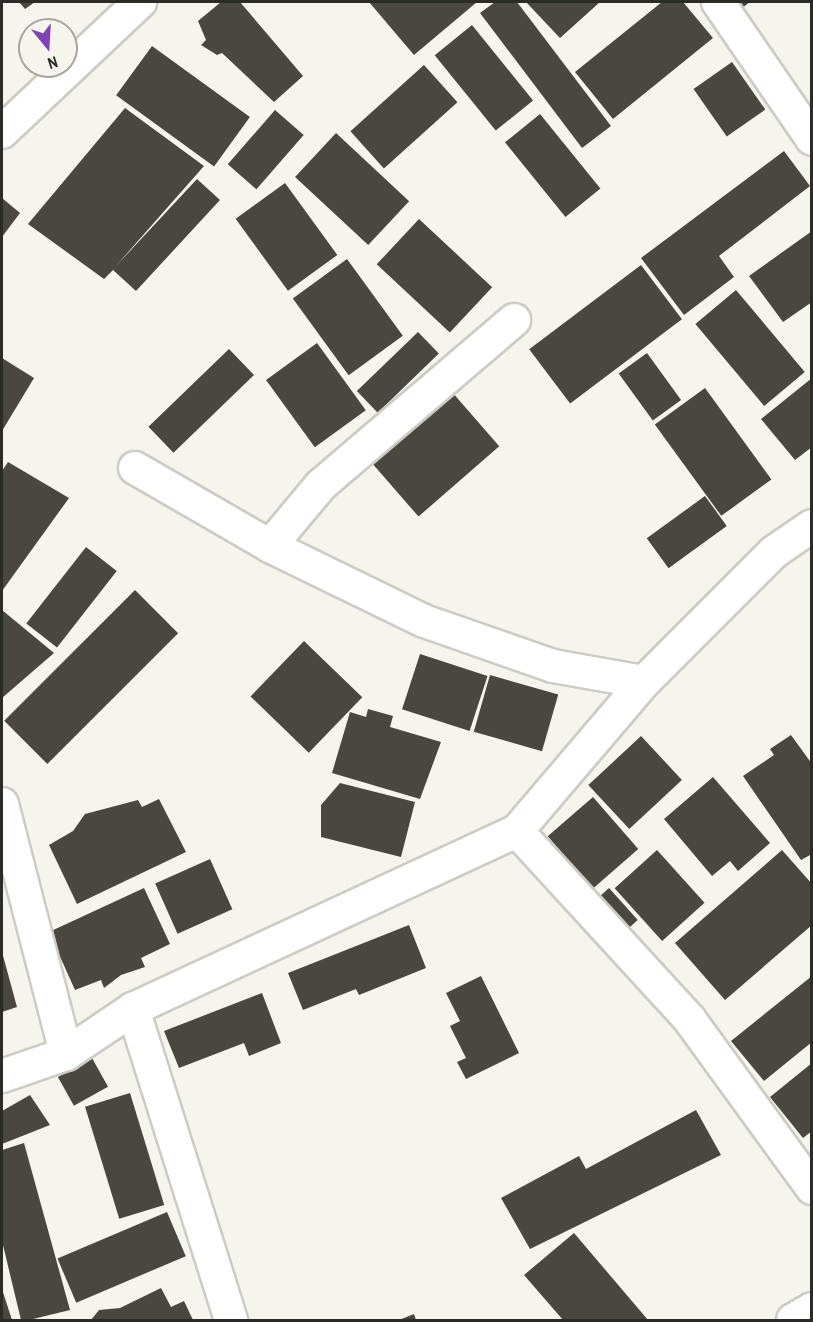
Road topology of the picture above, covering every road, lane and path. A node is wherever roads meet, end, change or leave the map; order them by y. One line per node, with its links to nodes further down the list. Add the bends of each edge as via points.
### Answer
1 (140, 2): 3 (street)
2 (718, 2): 4 (street)
3 (2, 132)
4 (812, 140)
5 (514, 320): 8 (street, via 321,485)
6 (135, 468): 8 (street)
7 (812, 526): 9 (street, via 774,552)
8 (270, 546): 9 (street, via 424,621 553,666)
9 (644, 682): 11 (street)
10 (2, 804): 13 (street)
11 (517, 831): 12 (street); 15 (street, via 690,1020)
12 (133, 1009): 13 (street); 17 (street)
13 (66, 1054): 14 (street)
14 (2, 1076)
15 (812, 1188)
16 (812, 1309): 18 (street)
17 (231, 1320)
18 (793, 1320)

